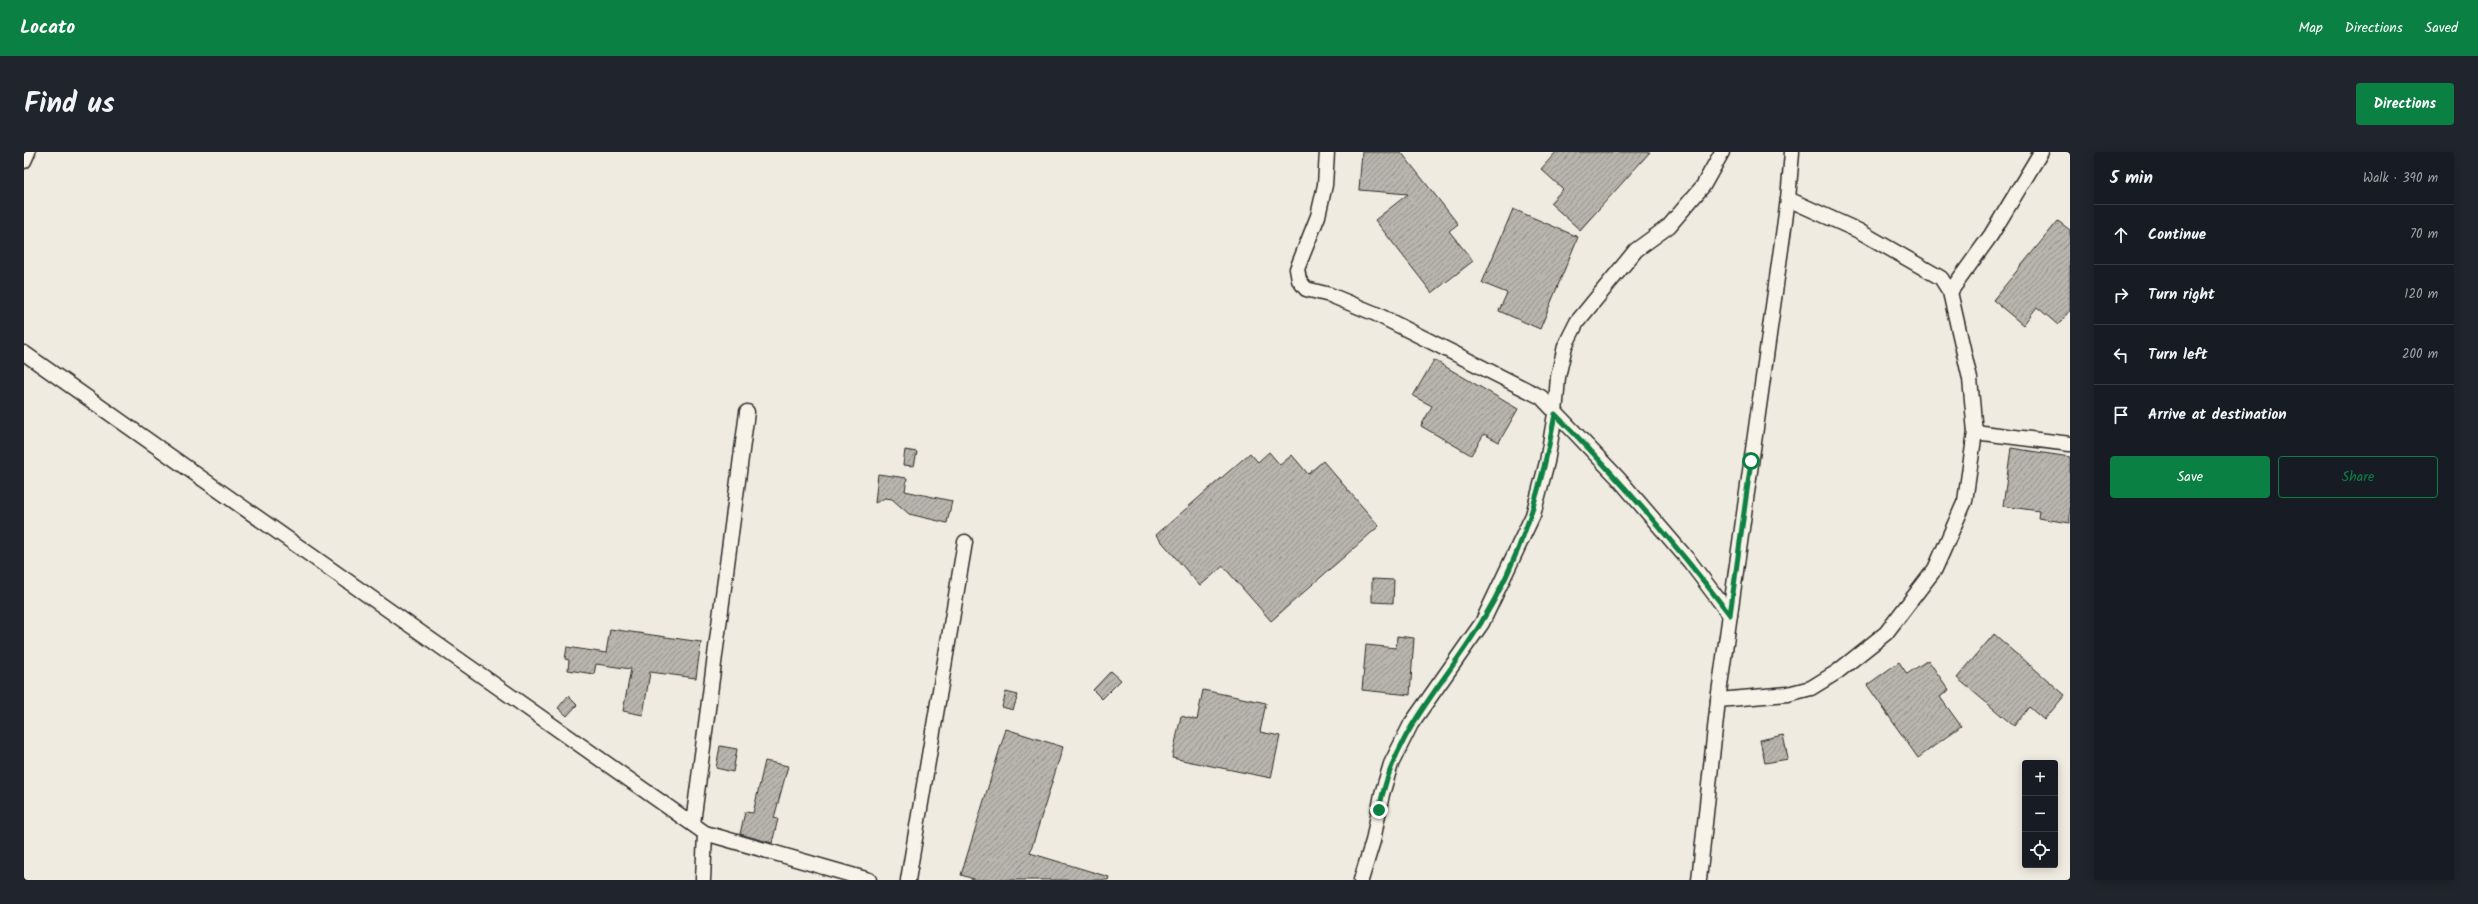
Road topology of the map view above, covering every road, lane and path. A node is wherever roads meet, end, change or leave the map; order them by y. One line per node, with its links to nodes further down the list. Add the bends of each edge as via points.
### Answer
1 (28, 152): 6 (street)
2 (1327, 152): 11 (street, via 1325,185 1318,216 1297,269 1299,280 1306,289 1330,295 1376,314 1533,391)
3 (1722, 152): 11 (street, via 1704,186 1669,226 1636,250 1577,322 1563,354)
4 (1792, 152): 7 (street)
5 (2041, 152): 8 (street, via 1991,235)
6 (24, 161)
7 (1788, 199): 8 (street, via 1859,231 1914,261 1942,278); 15 (street)
8 (1950, 292): 12 (street, via 1970,379)
9 (24, 353): 17 (street)
10 (747, 412): 17 (street)
11 (1555, 414): 15 (street, via 1618,478 1690,562); 22 (street, via 1547,462 1533,514 1482,623 1411,724 1391,764)
12 (1974, 432): 13 (street); 16 (street, via 1965,501 1935,569 1886,633 1837,672 1811,688 1788,694)
13 (2070, 444)
14 (965, 542): 21 (street)
15 (1730, 615): 16 (street)
16 (1718, 700): 23 (street)
17 (693, 824): 18 (street)
18 (705, 833): 19 (street); 20 (street)
19 (703, 880)
20 (869, 880)
21 (908, 880)
22 (1361, 880)
23 (1699, 880)

